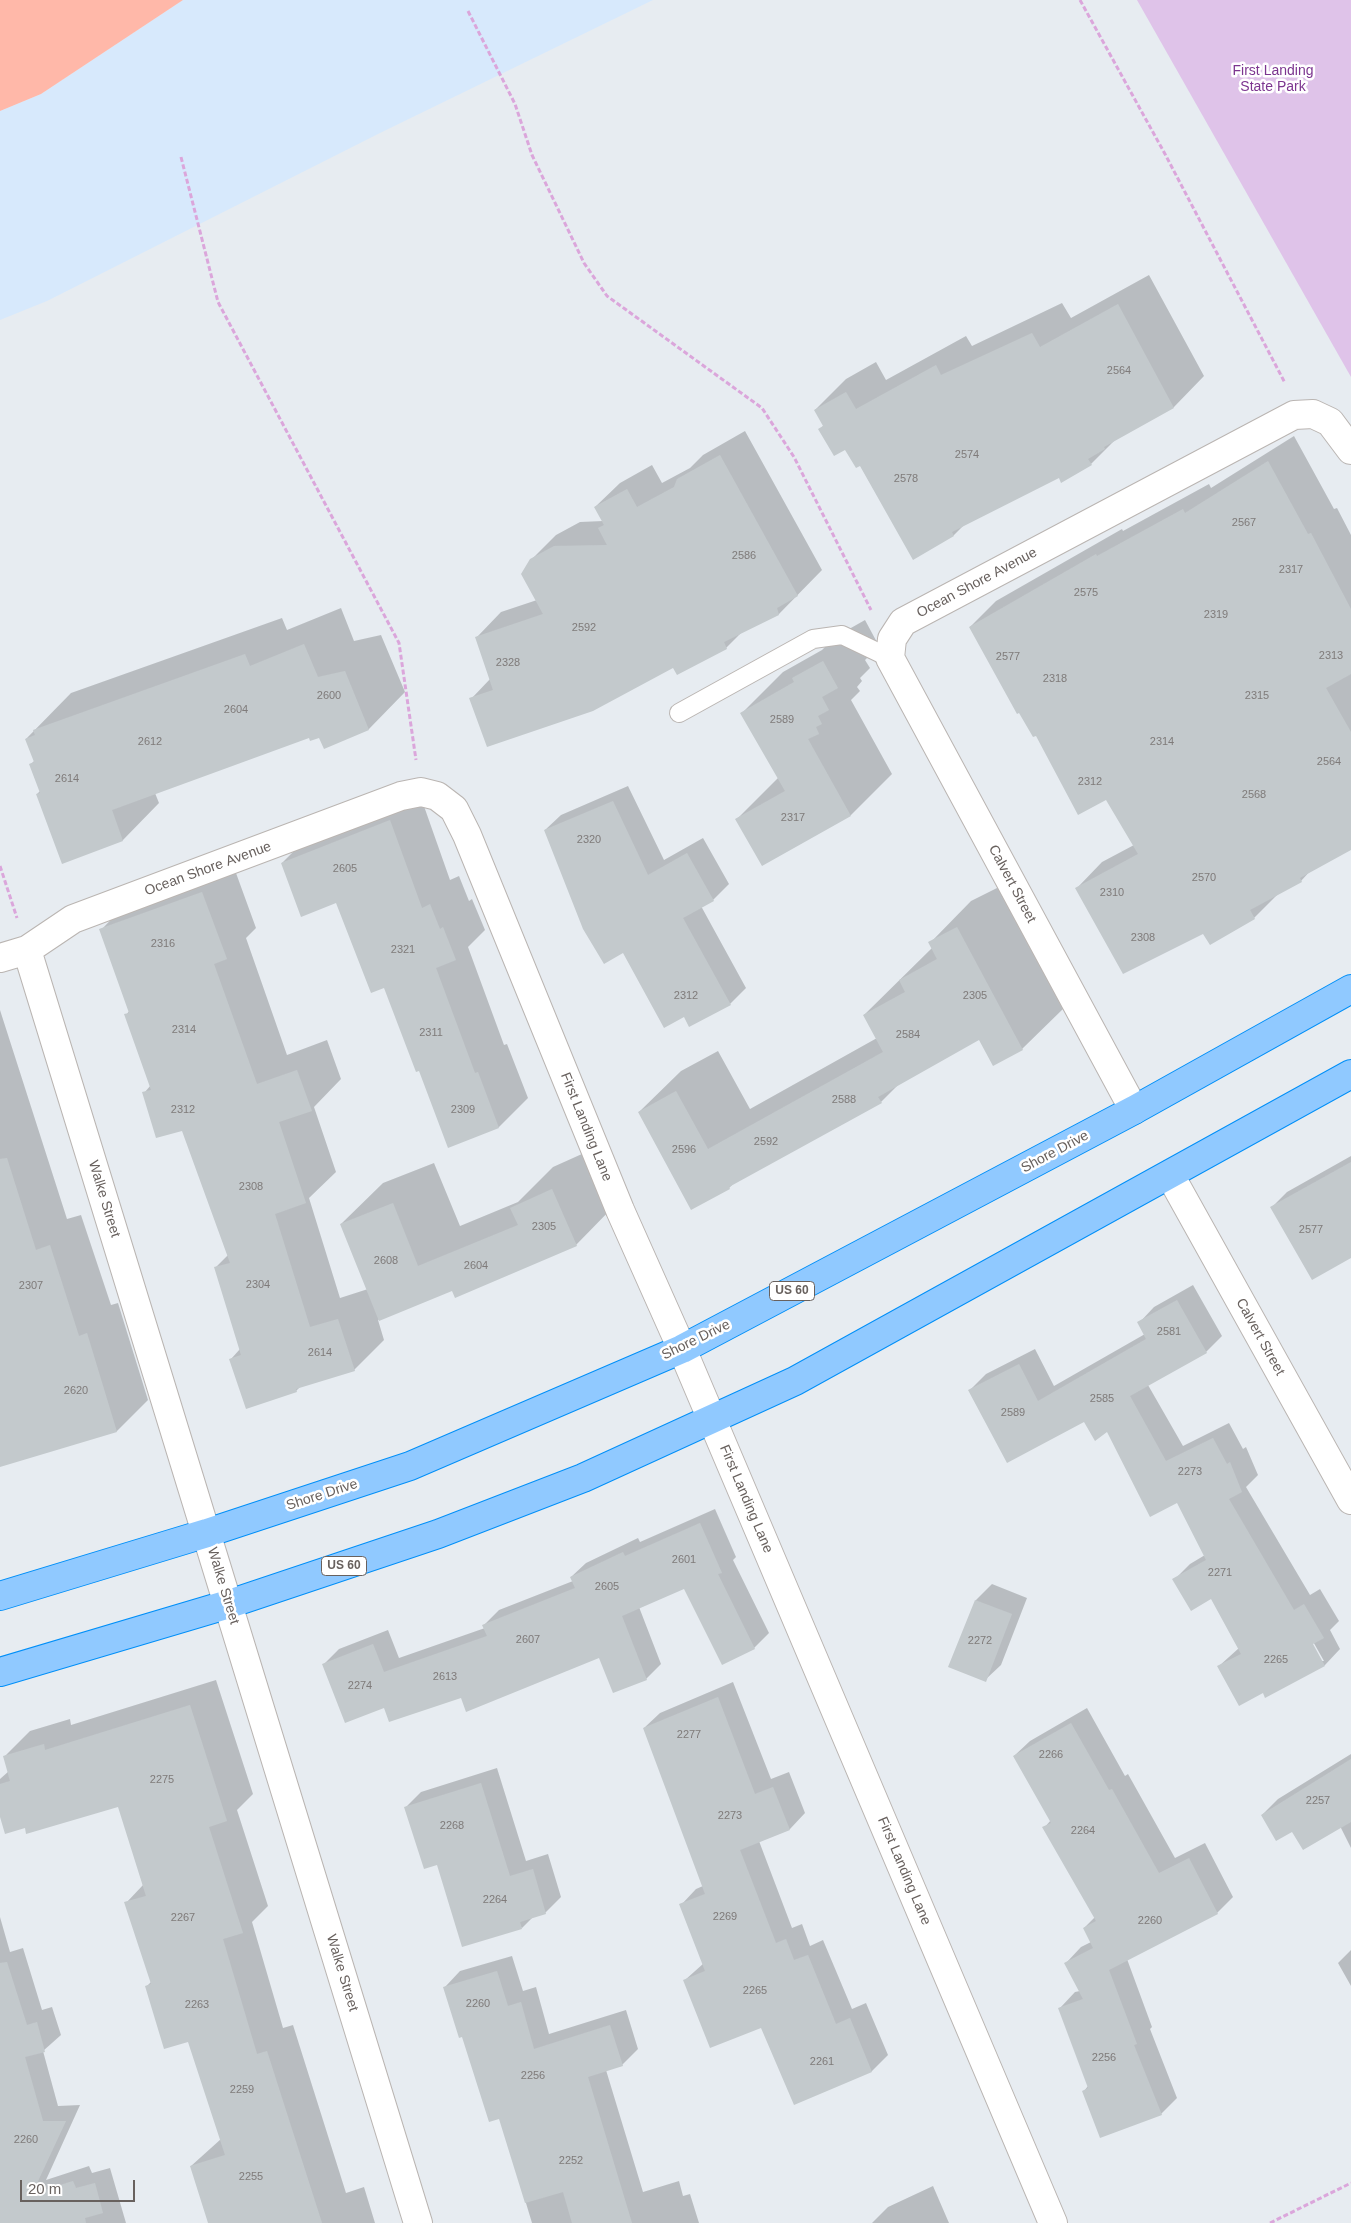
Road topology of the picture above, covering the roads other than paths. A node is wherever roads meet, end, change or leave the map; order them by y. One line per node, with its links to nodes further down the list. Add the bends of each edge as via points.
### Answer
1 (1351, 450): 2 (street, Ocean Shore Avenue, via 1330,422 1313,414 1294,415 903,622 892,639)
2 (890, 658): 3 (lane, via 842,635 813,639); 9 (street, Calvert Street)
3 (679, 713)
4 (421, 792): 5 (street, Ocean Shore Avenue, via 400,796 73,919); 11 (street, First Landing Lane, via 437,796 454,809 467,835 620,1210)
5 (27, 950): 6 (street, Ocean Shore Avenue); 14 (street, Walke Street)
6 (0, 958)
7 (1351, 989): 9 (highway, Shore Drive / US 60)
8 (1351, 1074): 10 (highway, US 60)
9 (1134, 1110): 11 (highway, Shore Drive / US 60)
10 (1170, 1175): 12 (highway, US 60, via 795,1381); 13 (street, Calvert Street)
11 (682, 1349): 12 (street, First Landing Lane); 14 (highway, Shore Drive / US 60, via 410,1466)
12 (712, 1419): 16 (highway, US 60, via 583,1478 459,1526); 19 (street, First Landing Lane)
13 (1351, 1500)
14 (207, 1533): 15 (highway, Shore Drive / US 60); 16 (street, Walke Street)
15 (0, 1596)
16 (229, 1604): 17 (highway, US 60); 18 (street, Walke Street)
17 (0, 1672)
18 (418, 2223)
19 (1053, 2223)

